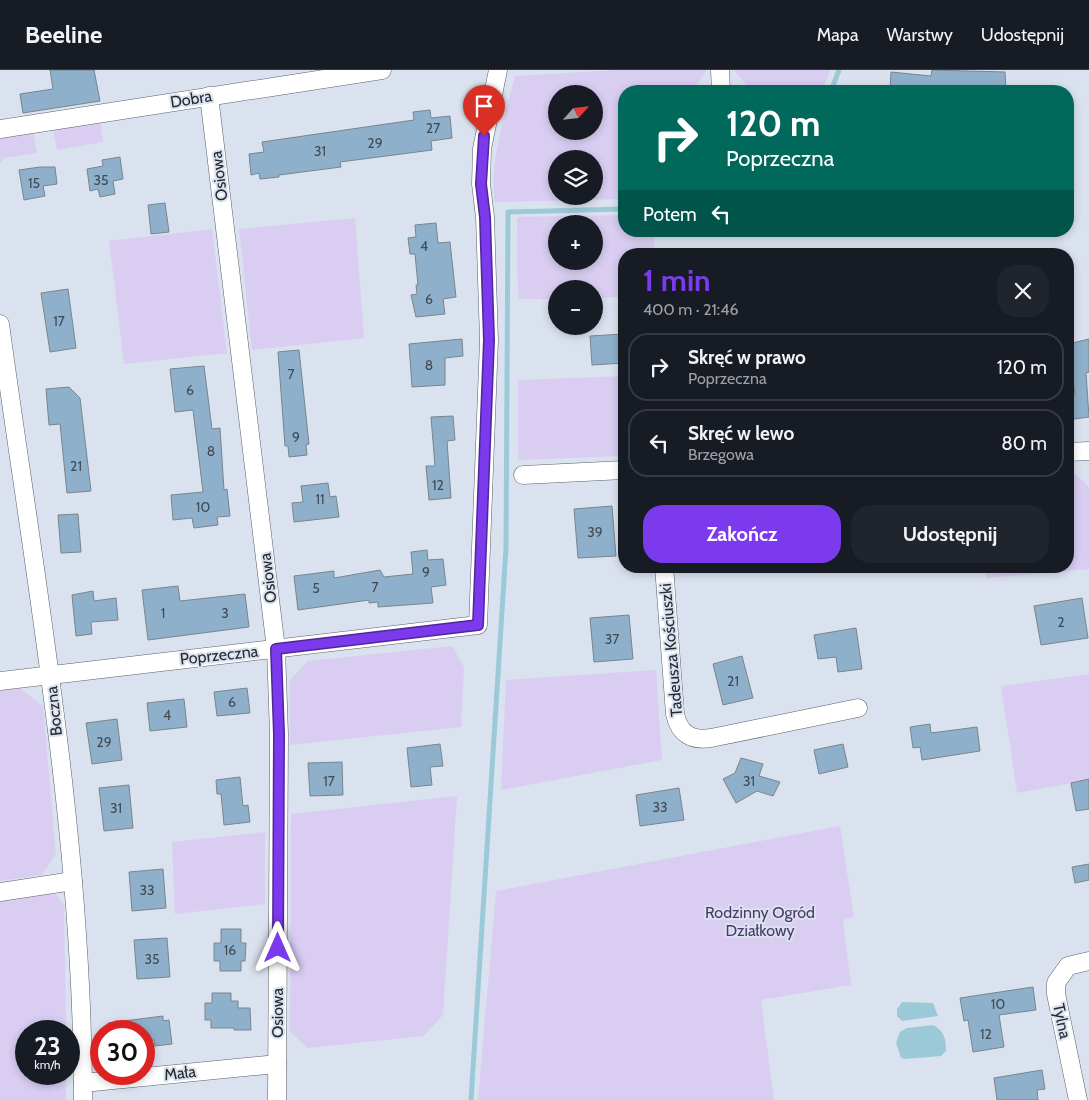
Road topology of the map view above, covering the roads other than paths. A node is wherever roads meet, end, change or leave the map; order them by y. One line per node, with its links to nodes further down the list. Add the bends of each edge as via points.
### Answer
1 (382, 70): 5 (street, Dobra)
2 (498, 70): 13 (street, Poprzeczna, via 482,150 489,340 478,625)
3 (720, 70): 4 (street)
4 (721, 85)
5 (209, 96): 6 (street, Dobra); 13 (street, Osiowa)
6 (0, 129)
7 (0, 324): 14 (street, Boczna)
8 (1089, 451): 9 (street)
9 (1074, 452)
10 (618, 470): 11 (street)
11 (523, 475)
12 (665, 573): 16 (street, Tadeusza Kościuszki, via 675,714 679,728 687,736 701,740)
13 (276, 649): 14 (street, Poprzeczna); 20 (street, Osiowa, via 279,734)
14 (50, 674): 15 (street, Poprzeczna); 17 (street, Boczna)
15 (0, 681)
16 (858, 708)
17 (73, 881): 18 (street); 21 (street, Boczna)
18 (0, 892)
19 (1089, 961): 23 (street, Tylna, via 1068,966 1056,983)
20 (277, 1064): 21 (street, Mała); 22 (street, Osiowa)
21 (83, 1091)
22 (277, 1100)
23 (1078, 1100)

